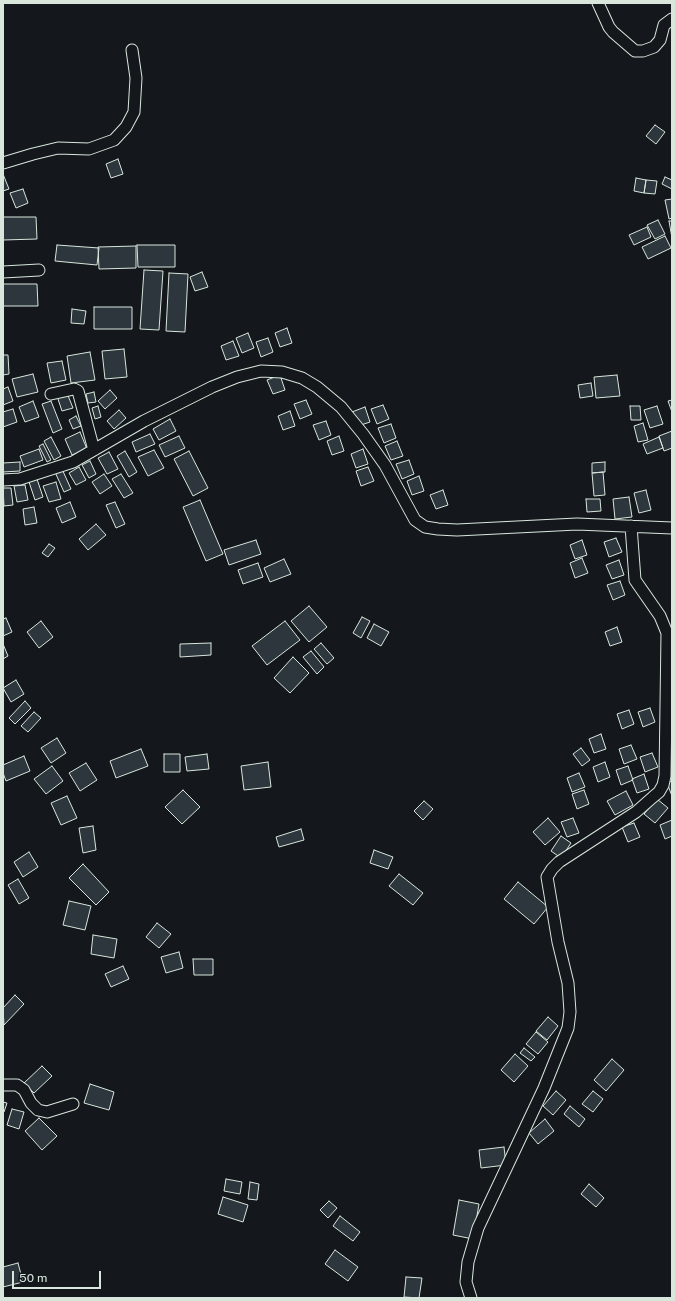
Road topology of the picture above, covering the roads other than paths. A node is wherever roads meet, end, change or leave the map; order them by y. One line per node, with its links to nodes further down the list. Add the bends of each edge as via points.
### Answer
1 (598, 3): 2 (street, via 608,27 635,51 654,47 660,40 664,25)
2 (672, 19)
3 (132, 50): 4 (street, via 136,78 134,112 126,127 114,140 89,149 58,148)
4 (3, 163)
5 (39, 270): 6 (street)
6 (3, 272)
7 (51, 394): 8 (street, via 74,389 78,391)
8 (94, 450): 9 (street, via 73,462 39,474); 10 (street, via 144,421 212,387 261,371 282,372 302,378 341,407 385,465 415,520 425,527 457,530 577,524)
9 (3, 480)
10 (631, 526): 11 (street); 14 (street, via 635,580 660,616 667,632 665,776 659,792 636,812 559,862 547,877 568,983 568,1028 544,1088 478,1228 468,1262 466,1282)
11 (672, 528)
12 (3, 1085): 13 (street, via 17,1085 24,1090 38,1110 47,1112)
13 (73, 1104)
14 (471, 1298)

